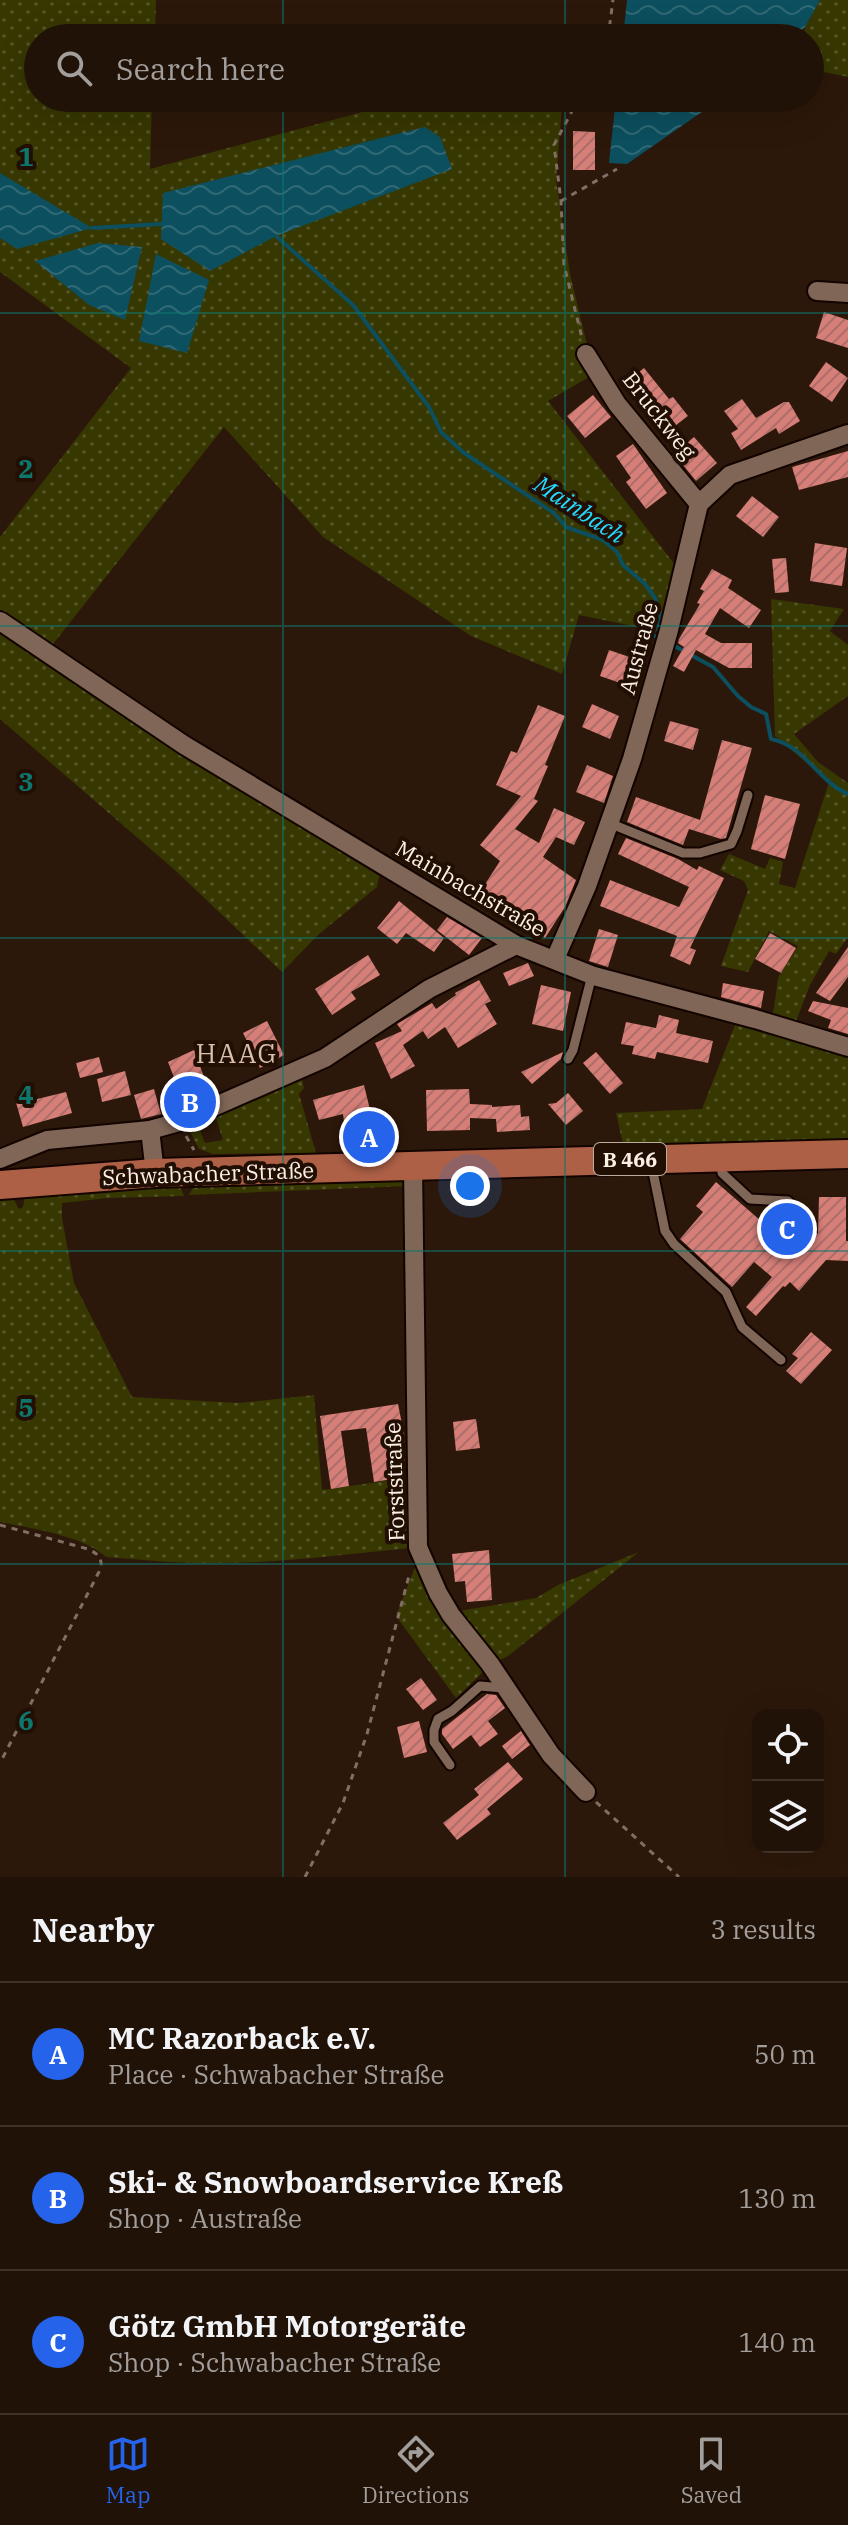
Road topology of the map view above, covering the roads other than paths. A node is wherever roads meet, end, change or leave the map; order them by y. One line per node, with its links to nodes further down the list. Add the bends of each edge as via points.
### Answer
1 (817, 291): 2 (street)
2 (848, 293)
3 (586, 354): 5 (street, Bruckweg, via 617,404)
4 (848, 434): 5 (street, via 730,475)
5 (699, 504): 8 (street, Austraße, via 669,630)
6 (0, 621): 9 (street, Mainbachstraße, via 184,745)
7 (748, 795): 8 (lane, via 731,844 700,853 683,853)
8 (609, 823): 10 (street, Austraße)
9 (516, 945): 10 (street, Mainbachstraße); 14 (street, via 429,989 325,1058)
10 (555, 959): 11 (street, Mainbachstraße)
11 (592, 975): 12 (street, Mainbachstraße); 13 (lane)
12 (848, 1047)
13 (568, 1059)
14 (150, 1130): 17 (street, via 47,1140); 20 (street)
15 (848, 1154): 16 (main road, Schwabacher Straße / B 466)
16 (722, 1157): 18 (main road, Schwabacher Straße / B 466); 22 (lane, via 722,1173 750,1199)
17 (0, 1159)
18 (650, 1159): 19 (main road, Schwabacher Straße / B 466); 23 (lane, via 665,1231 726,1292 742,1327)
19 (413, 1166): 20 (main road, Schwabacher Straße / B 466); 24 (street, Forststraße, via 418,1547 438,1593)
20 (155, 1173): 21 (main road, Schwabacher Straße / B 466)
21 (0, 1185)
22 (788, 1201)
23 (781, 1360)
24 (507, 1688): 25 (lane, via 480,1686 438,1719 434,1742); 26 (street, Forststraße, via 551,1755)
25 (450, 1765)
26 (586, 1792)

